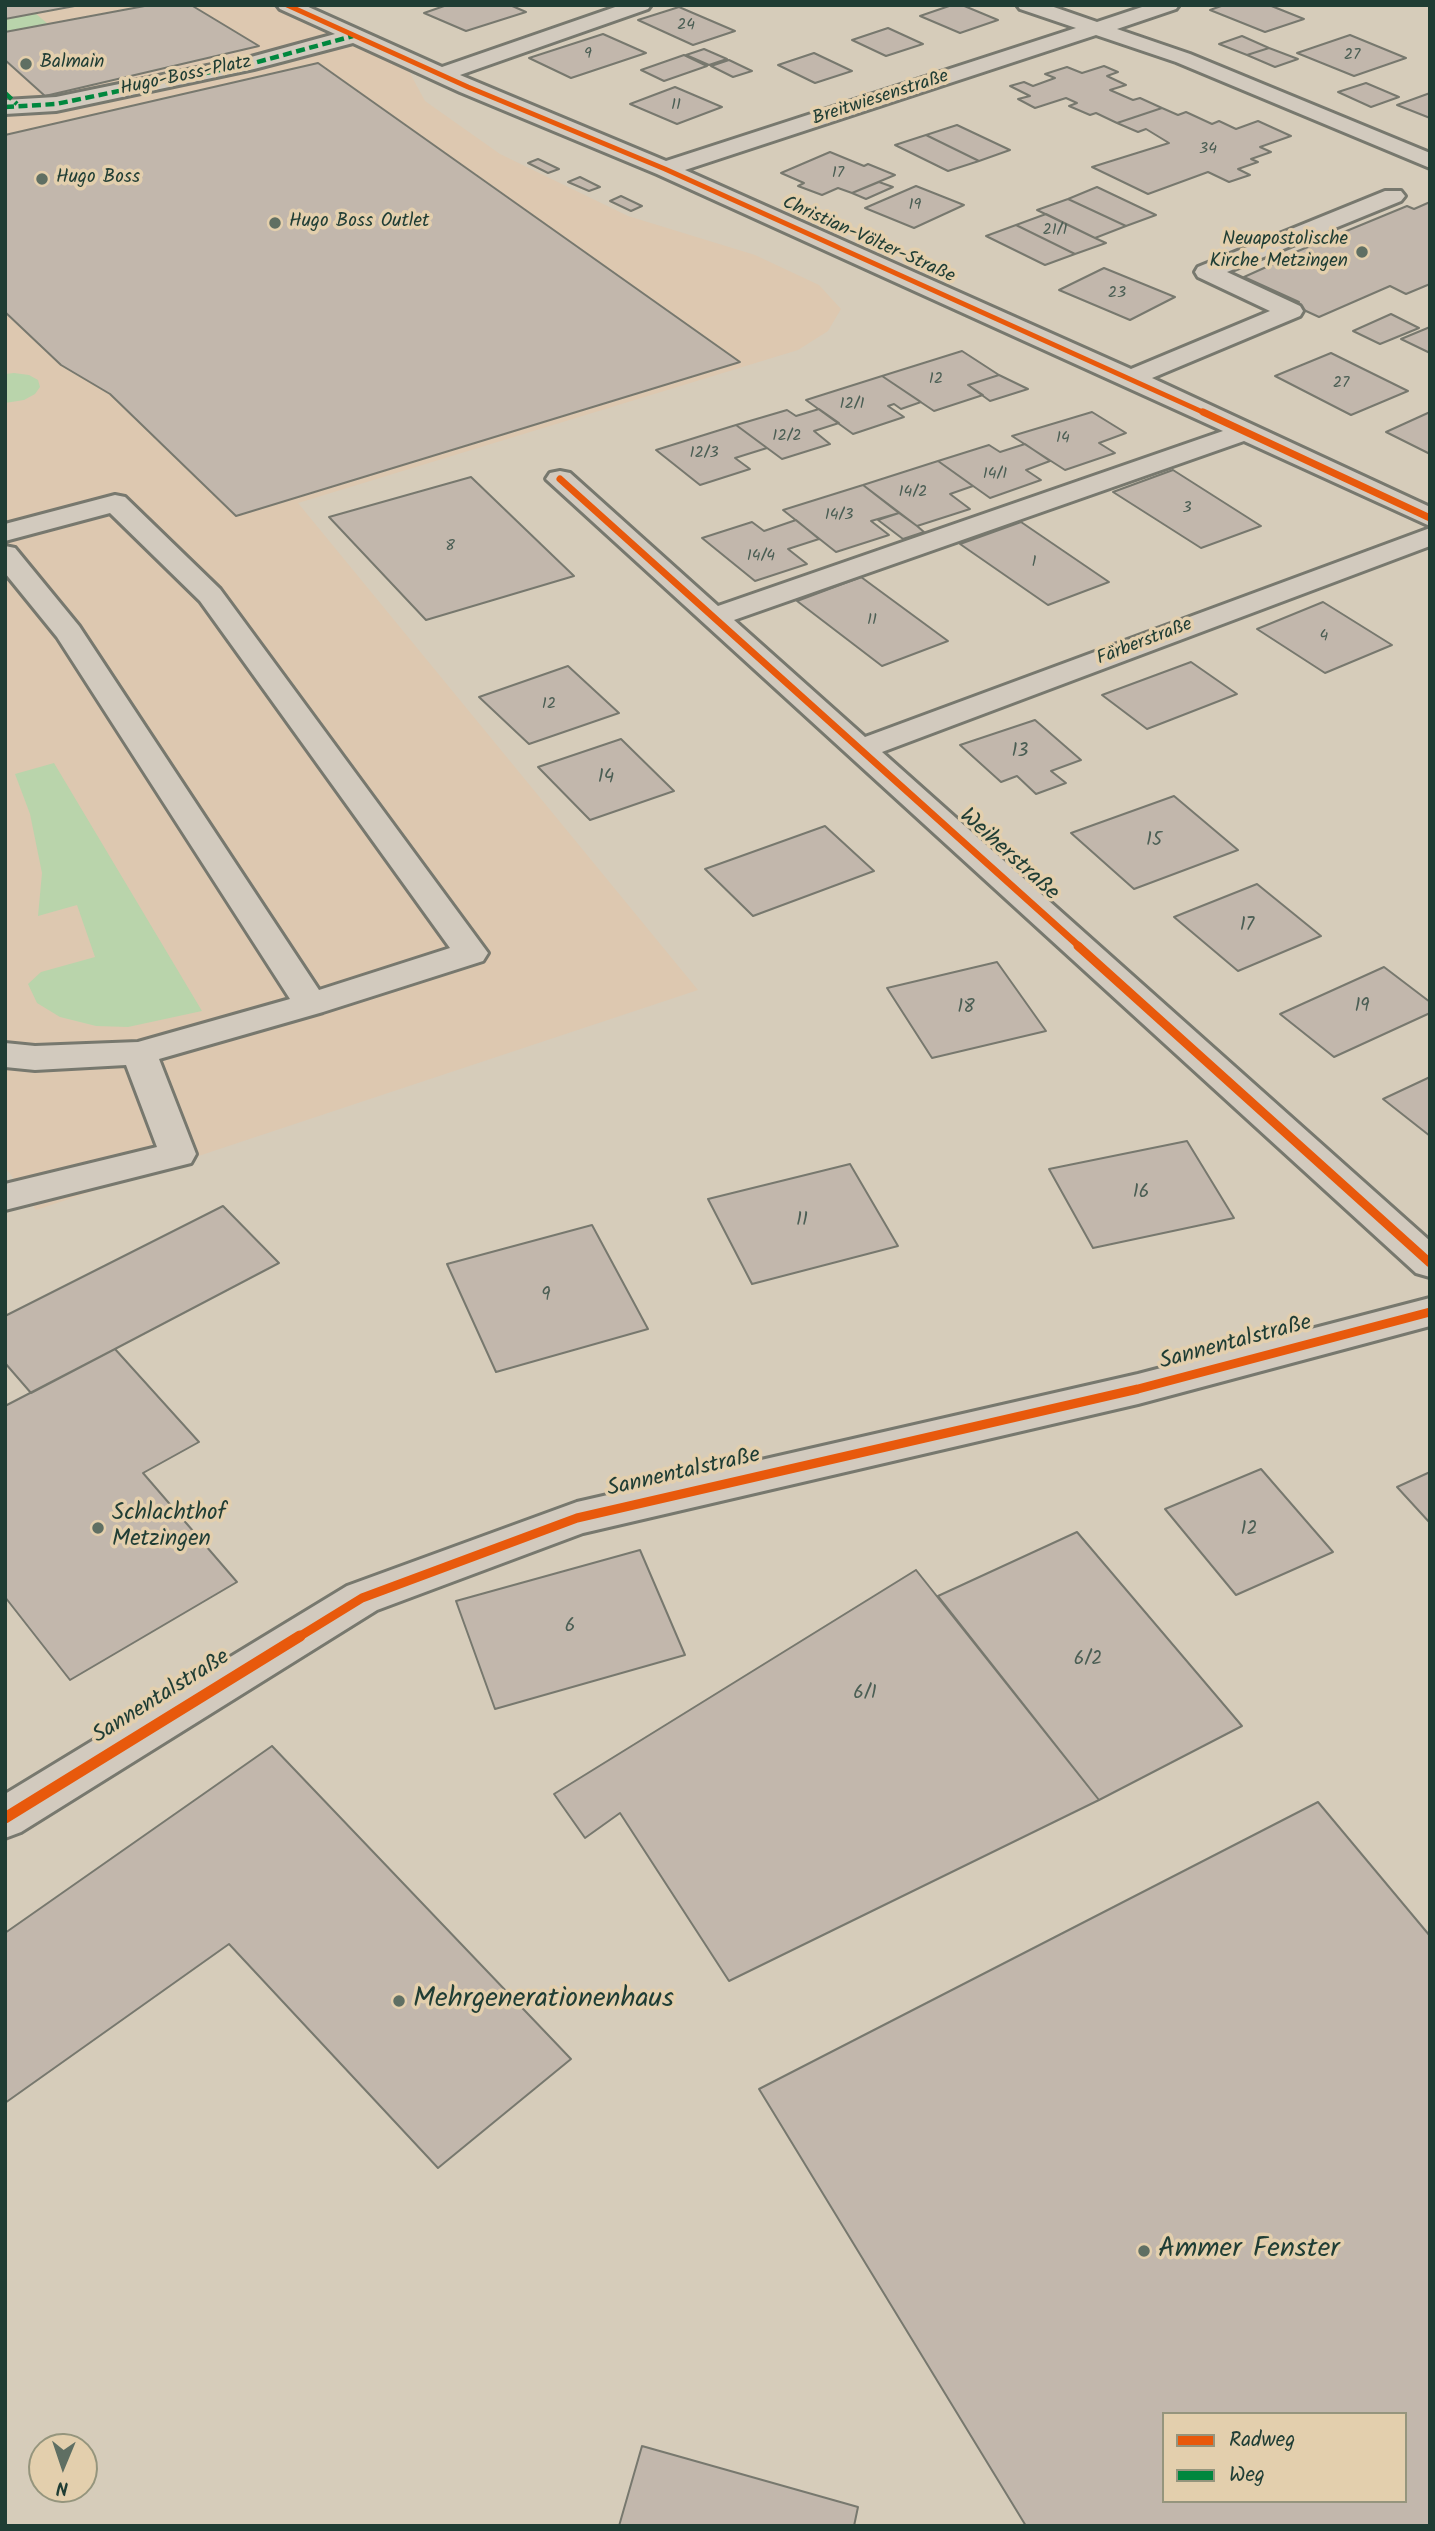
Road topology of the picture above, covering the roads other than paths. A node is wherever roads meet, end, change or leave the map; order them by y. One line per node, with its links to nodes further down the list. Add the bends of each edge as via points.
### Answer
1 (287, 5): 6 (street, Christian-Völter-Straße)
2 (640, 5): 7 (street)
3 (1027, 5): 5 (street)
4 (1169, 5): 5 (street, Breitwiesenstraße)
5 (1097, 29): 9 (street, via 1183,58); 10 (street, Breitwiesenstraße)
6 (353, 36): 7 (street, Christian-Völter-Straße); 8 (street, Hugo-Boss-Platz, via 254,63 70,102)
7 (441, 75): 10 (street, Christian-Völter-Straße)
8 (9, 101)
9 (1430, 161)
10 (665, 169): 12 (street, Christian-Völter-Straße)
11 (1393, 196): 12 (street, via 1206,272 1291,311)
12 (1130, 378): 13 (street, Christian-Völter-Straße)
13 (1245, 432): 15 (street, Christian-Völter-Straße); 19 (street)
14 (560, 479): 19 (street, Weiherstraße)
15 (1430, 518)
16 (5, 533): 21 (street, via 115,503 210,595 471,953)
17 (1430, 536): 20 (street, Färberstraße)
18 (5, 554): 21 (street, via 69,632)
19 (713, 617): 20 (street, Weiherstraße)
20 (860, 750): 25 (street, Weiherstraße)
21 (311, 1004): 22 (street)
22 (139, 1053): 23 (street); 24 (street, via 178,1154)
23 (5, 1055)
24 (5, 1197)
25 (1430, 1263)
26 (1430, 1312): 27 (street, Sannentalstraße, via 1138,1389 578,1518 362,1598)
27 (5, 1818)

